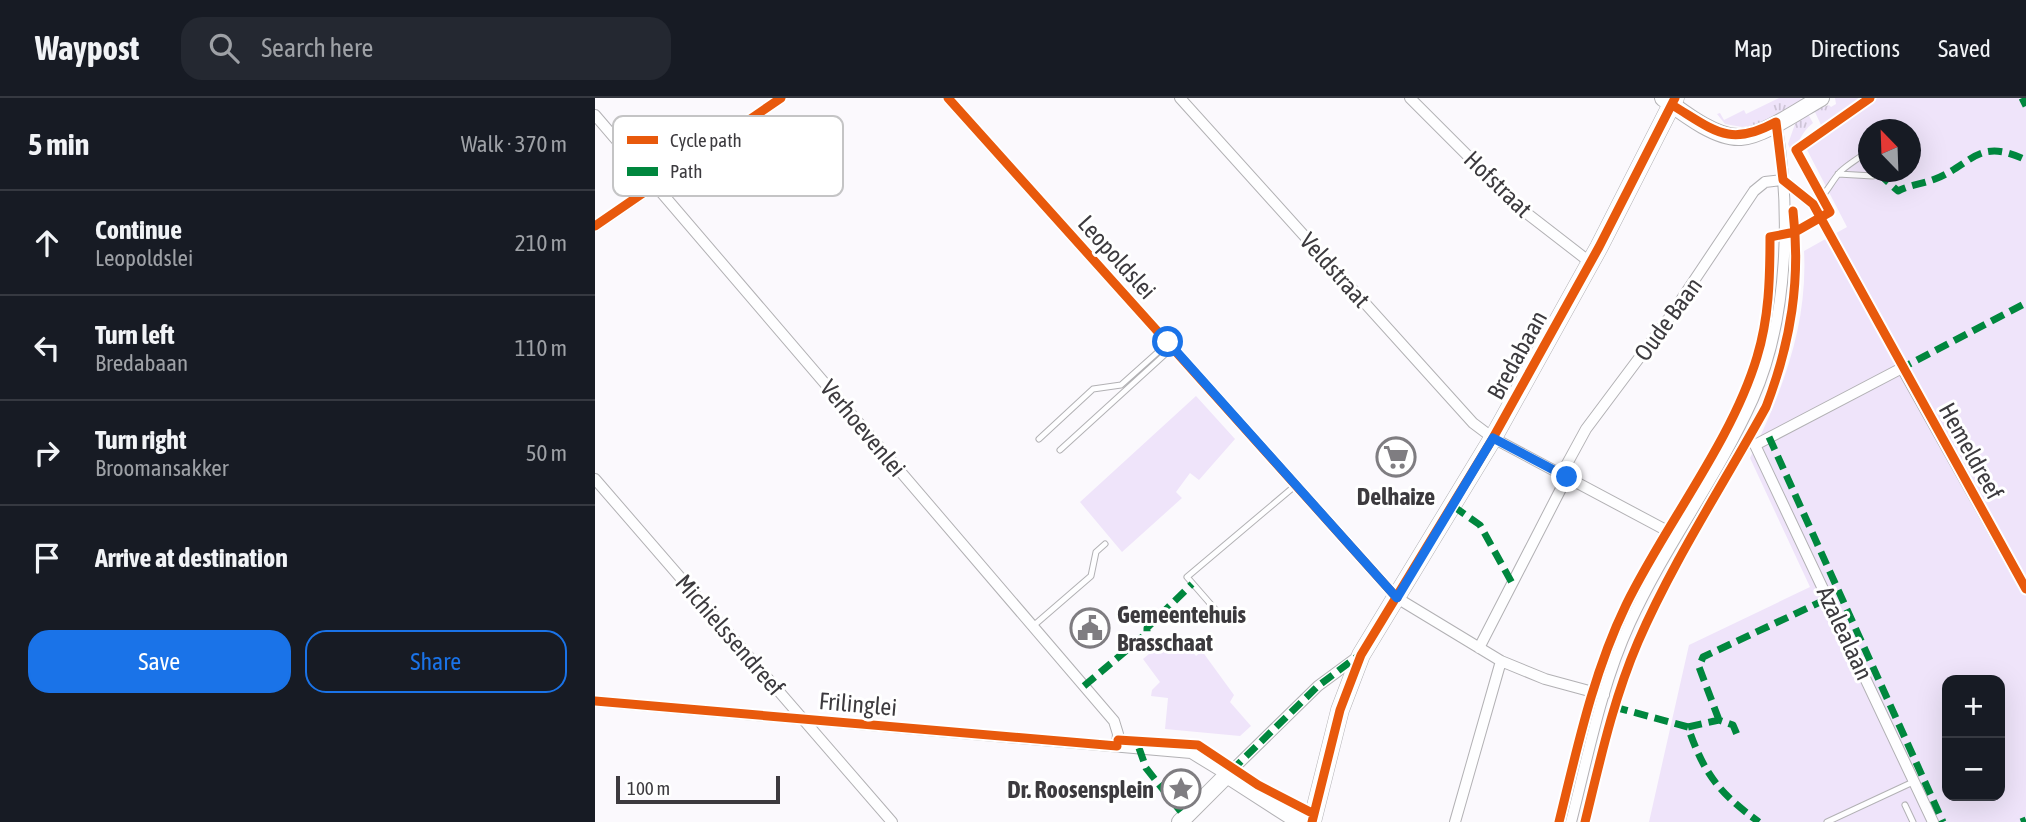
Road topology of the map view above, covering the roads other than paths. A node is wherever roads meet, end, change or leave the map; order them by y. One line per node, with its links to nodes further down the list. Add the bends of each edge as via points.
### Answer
1 (781, 98): 8 (street)
2 (948, 98): 21 (street, Leopoldslei)
3 (1180, 98): 23 (street, Veldstraat, via 1473,424)
4 (1410, 98): 20 (street, Hofstraat, via 1520,208)
5 (1821, 98): 9 (main road)
6 (1670, 100): 9 (main road, via 1727,135 1751,135); 20 (main road, Bredabaan)
7 (595, 115): 10 (street, Verhoevenlei)
8 (755, 116)
9 (1776, 122): 14 (street)
10 (613, 136)
11 (1858, 159): 12 (lane)
12 (1838, 174): 13 (lane); 17 (lane, via 1829,192)
13 (1858, 175)
14 (1783, 180): 17 (street); 22 (street, via 1784,255 1776,328 1760,382); 27 (street, Oude Baan, via 1758,186 1669,318 1586,429)
15 (638, 196): 19 (street)
16 (665, 196): 35 (street, Verhoevenlei)
17 (1813, 204): 18 (street)
18 (1823, 222)
19 (595, 226)
20 (1591, 263): 23 (main road, Bredabaan)
21 (1170, 345): 24 (lane, via 1121,385 1093,389); 26 (lane); 29 (street, Leopoldslei)
22 (1736, 434): 25 (street); 30 (street)
23 (1493, 438): 27 (street, Veldstraat); 33 (main road, Bredabaan)
24 (1039, 439)
25 (1755, 444): 32 (street, Hemeldreef, via 1902,368); 44 (street, Azalealaan)
26 (1060, 450)
27 (1565, 475): 30 (street, Veldstraat); 36 (street, Oude Baan)
28 (595, 479): 41 (street, Michielssendreef)
29 (1296, 485): 33 (street, Leopoldslei); 34 (lane, via 1187,577)
30 (1677, 536): 39 (street, via 1629,626)
31 (1105, 544): 35 (lane, via 1096,552 1091,576)
32 (2026, 589)
33 (1397, 598): 36 (street); 37 (main road, Bredabaan)
34 (1221, 616)
35 (1032, 627): 42 (street, Verhoevenlei, via 1114,720)
36 (1479, 648): 38 (street)
37 (1361, 655): 43 (street, via 1318,686); 49 (main road, Bredabaan, via 1340,710)
38 (1501, 661): 39 (street); 50 (street)
39 (1604, 695): 51 (street)
40 (595, 701): 41 (street, Frilinglei)
41 (802, 718): 42 (street, Frilinglei); 46 (street, Michielssendreef)
42 (1117, 746): 43 (street, Frilinglei, via 1191,753)
43 (1227, 775): 47 (main road); 48 (main road)
44 (1915, 782): 52 (lane); 54 (street, Azalealaan)
45 (1905, 805): 53 (lane)
46 (892, 822)
47 (1180, 822)
48 (1300, 822)
49 (1313, 822)
50 (1455, 822)
51 (1571, 822)
52 (1827, 822)
53 (1913, 822)
54 (1933, 822)

